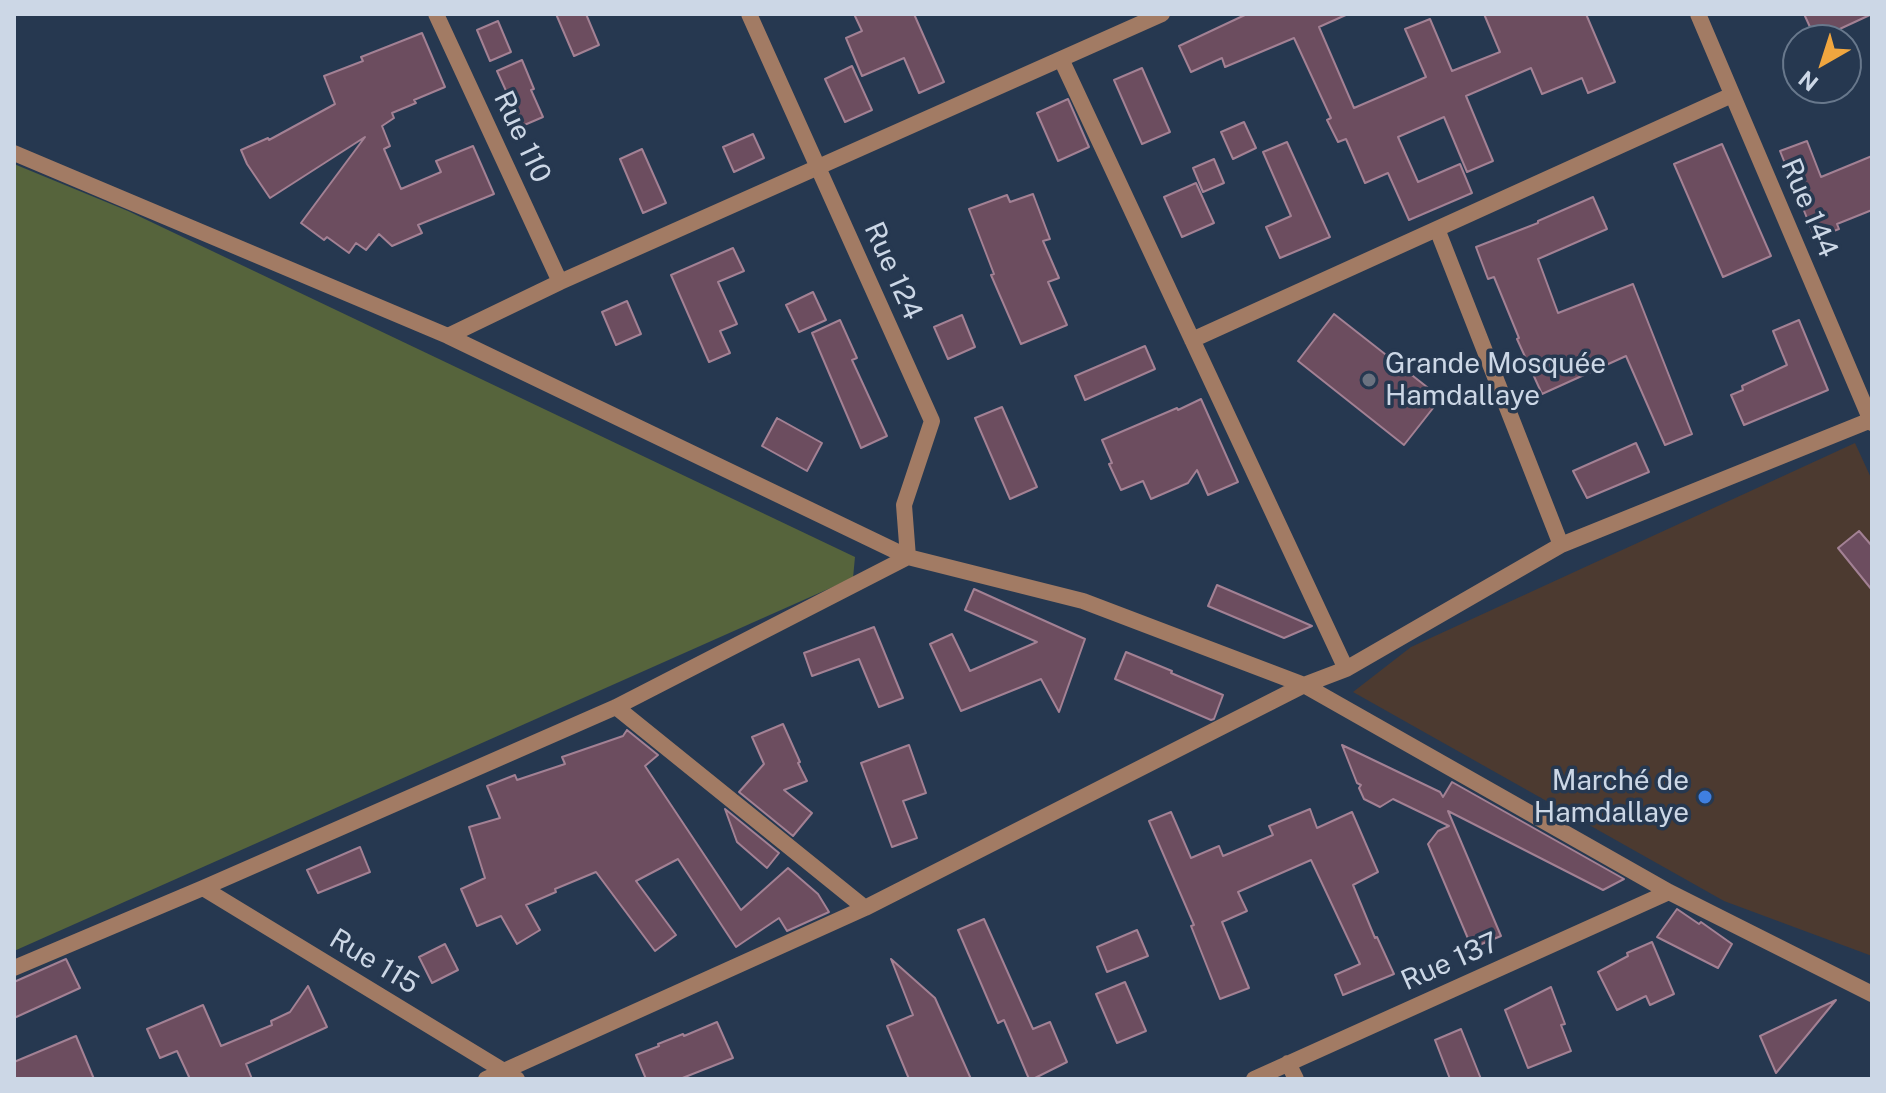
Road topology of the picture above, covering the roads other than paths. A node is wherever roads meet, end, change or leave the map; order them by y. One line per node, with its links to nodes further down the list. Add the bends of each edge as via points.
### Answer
1 (436, 14): 10 (street, Rue 110)
2 (749, 14): 8 (street, Rue 124)
3 (1162, 14): 5 (street)
4 (1698, 14): 6 (street, Rue 144)
5 (1061, 59): 8 (street); 12 (street)
6 (1732, 95): 9 (street); 13 (street, Rue 144)
7 (14, 153): 11 (street)
8 (818, 167): 10 (street); 15 (street, Rue 124, via 932,421 904,505)
9 (1437, 229): 12 (street); 14 (street)
10 (560, 282): 11 (street)
11 (448, 336): 15 (street)
12 (1192, 340): 16 (street)
13 (1872, 421): 14 (street)
14 (1561, 545): 16 (street)
15 (908, 557): 17 (street, via 1083,601); 18 (street)
16 (1346, 669): 17 (street)
17 (1304, 685): 20 (street); 21 (street)
18 (616, 707): 19 (street); 21 (street)
19 (203, 888): 22 (street); 25 (street, Rue 115)
20 (1669, 892): 23 (street); 24 (street, Rue 137)
21 (865, 908): 25 (street)
22 (14, 968)
23 (1872, 994)
24 (1292, 1071): 27 (street, Rue 137)
25 (510, 1075): 26 (street)
26 (486, 1079)
27 (1254, 1079)

